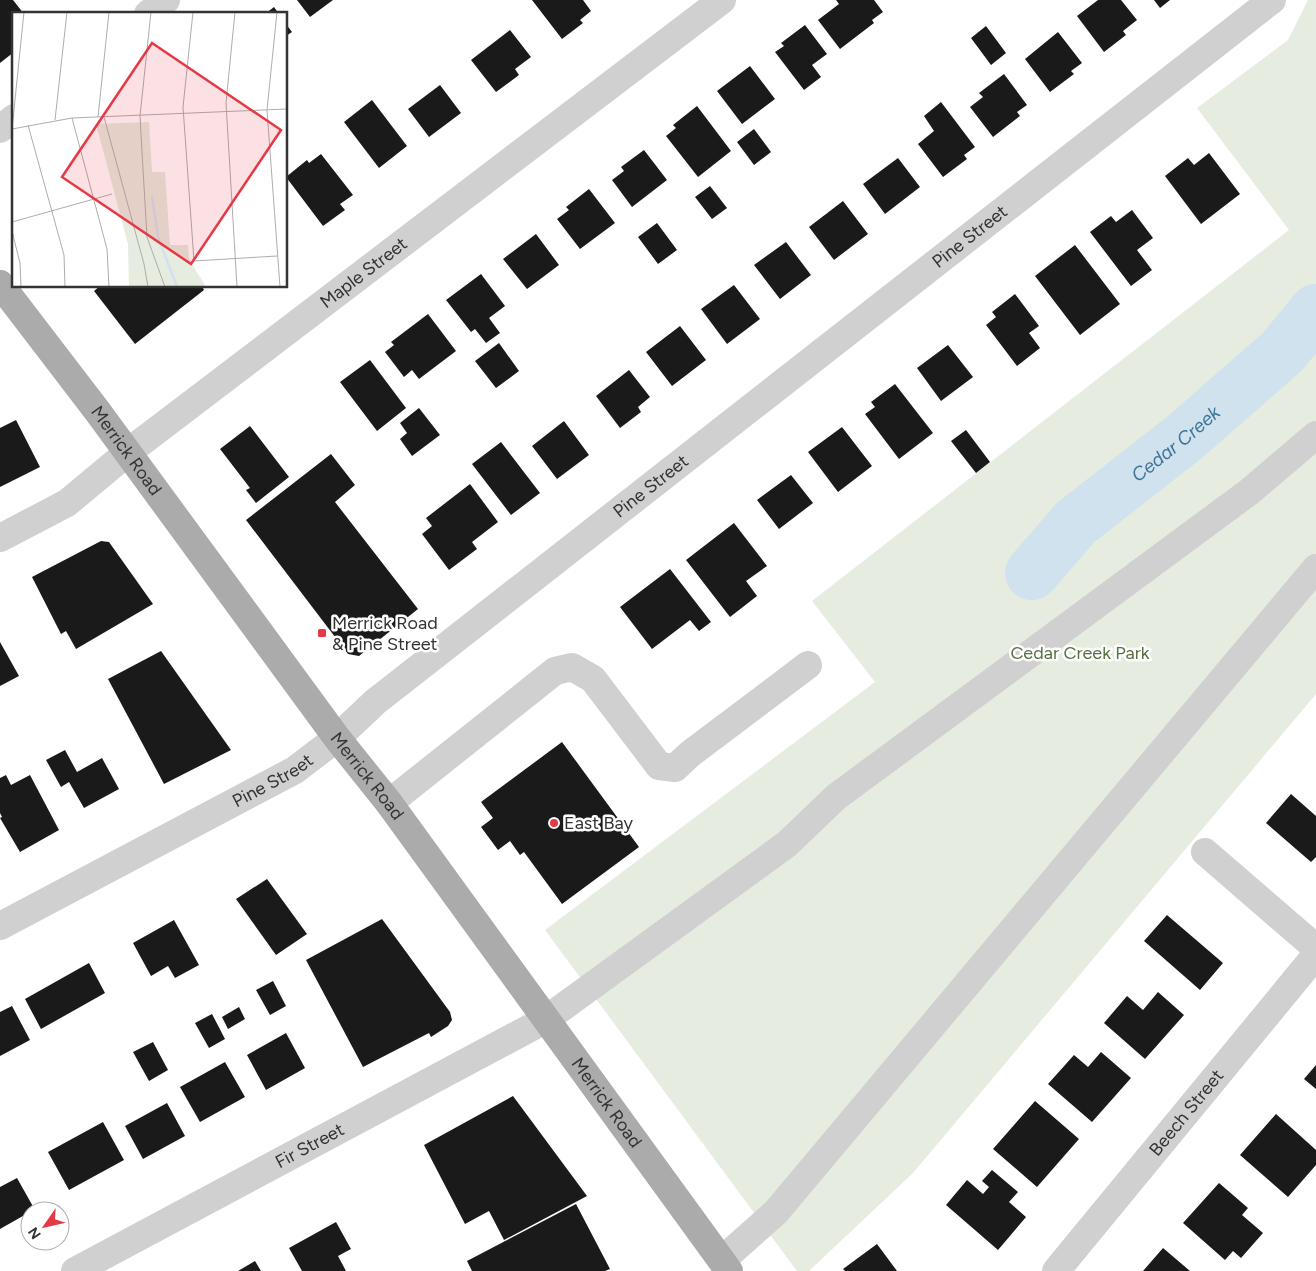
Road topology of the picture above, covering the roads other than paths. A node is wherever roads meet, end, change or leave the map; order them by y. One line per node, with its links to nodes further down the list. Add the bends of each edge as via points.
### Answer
1 (166, 0): 4 (street)
2 (722, 0): 9 (street, Maple Street)
3 (1272, 0): 13 (street, Pine Street, via 383,696)
4 (151, 12)
5 (12, 120): 6 (street)
6 (0, 129)
7 (0, 284): 9 (main road, Merrick Road)
8 (1316, 435): 19 (street, Fir Street, via 1249,492 836,797 787,844)
9 (127, 454): 10 (street, Maple Street, via 67,503); 13 (main road, Merrick Road)
10 (0, 538)
11 (1316, 568): 20 (street, via 776,1212)
12 (808, 665): 14 (street, via 675,768 659,766 593,679 572,668 555,671)
13 (338, 738): 14 (main road, Merrick Road); 16 (street, Pine Street, via 295,770)
14 (389, 803): 19 (main road, Merrick Road)
15 (1205, 852): 17 (street)
16 (0, 926)
17 (1316, 948)
18 (1316, 955): 22 (street, Beech Street)
19 (545, 1020): 20 (main road, Merrick Road); 21 (street, Fir Street)
20 (725, 1266)
21 (75, 1271)
22 (1056, 1271)

